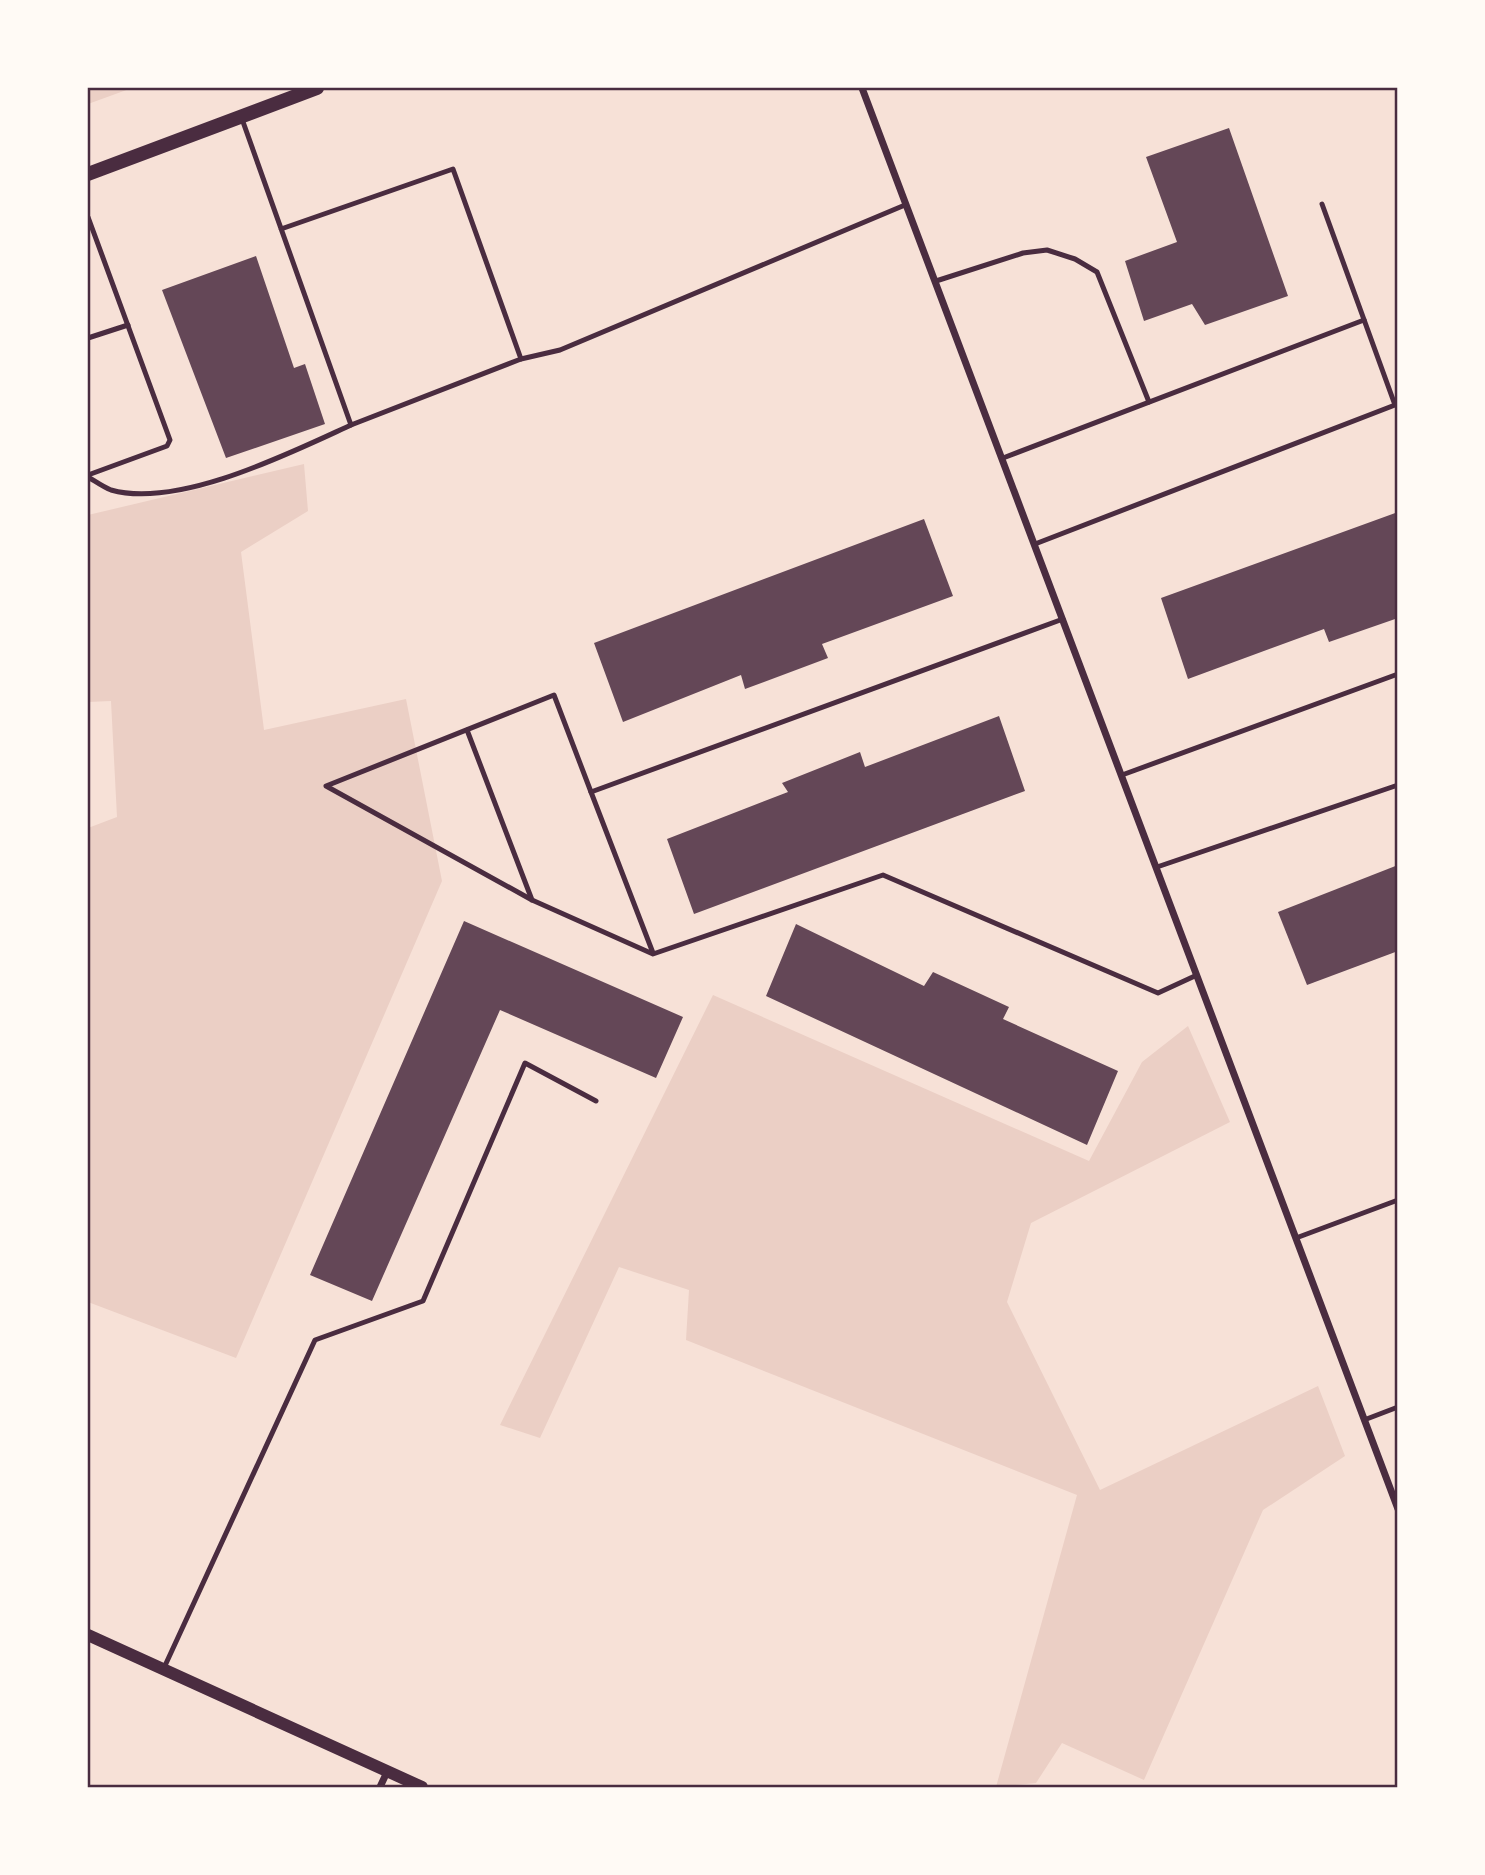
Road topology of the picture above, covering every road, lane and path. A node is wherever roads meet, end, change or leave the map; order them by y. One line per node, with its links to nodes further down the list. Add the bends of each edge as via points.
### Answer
1 (317, 88): 3 (main road)
2 (862, 88): 6 (street)
3 (241, 116): 4 (main road); 8 (lane)
4 (88, 174)
5 (1322, 204): 10 (lane)
6 (905, 205): 9 (street); 13 (lane, via 560,349)
7 (88, 217): 11 (lane)
8 (281, 229): 13 (lane, via 453,169); 15 (lane)
9 (936, 281): 14 (lane, via 1023,253 1047,250 1075,259 1097,272); 16 (street)
10 (1364, 320): 14 (lane); 18 (lane, via 1395,405)
11 (128, 325): 12 (lane); 17 (lane, via 170,440 167,446)
12 (88, 338)
13 (521, 359): 15 (lane)
14 (1149, 402): 16 (lane)
15 (351, 425): 17 (lane, via 219,480 168,492 110,489)
16 (1003, 458): 18 (street)
17 (88, 476)
18 (1035, 544): 19 (street)
19 (1063, 618): 22 (street); 24 (lane)
20 (1398, 674): 22 (lane)
21 (467, 730): 24 (lane, via 554,695); 26 (lane); 26 (lane, via 326,786)
22 (1122, 775): 25 (street)
23 (1398, 785): 25 (lane)
24 (592, 792): 27 (lane)
25 (1157, 867): 28 (street)
26 (532, 900): 27 (lane)
27 (653, 954): 28 (lane, via 883,875 1158,993)
28 (1197, 975): 31 (street)
29 (596, 1101): 36 (lane, via 525,1063 424,1301 315,1340)
30 (1398, 1200): 31 (lane)
31 (1296, 1238): 33 (street)
32 (1398, 1407): 33 (lane)
33 (1364, 1420): 34 (street)
34 (1398, 1509)
35 (88, 1635): 36 (street)
36 (163, 1670): 37 (street)
37 (387, 1772): 38 (street); 39 (street)
38 (380, 1787)
39 (422, 1787)

